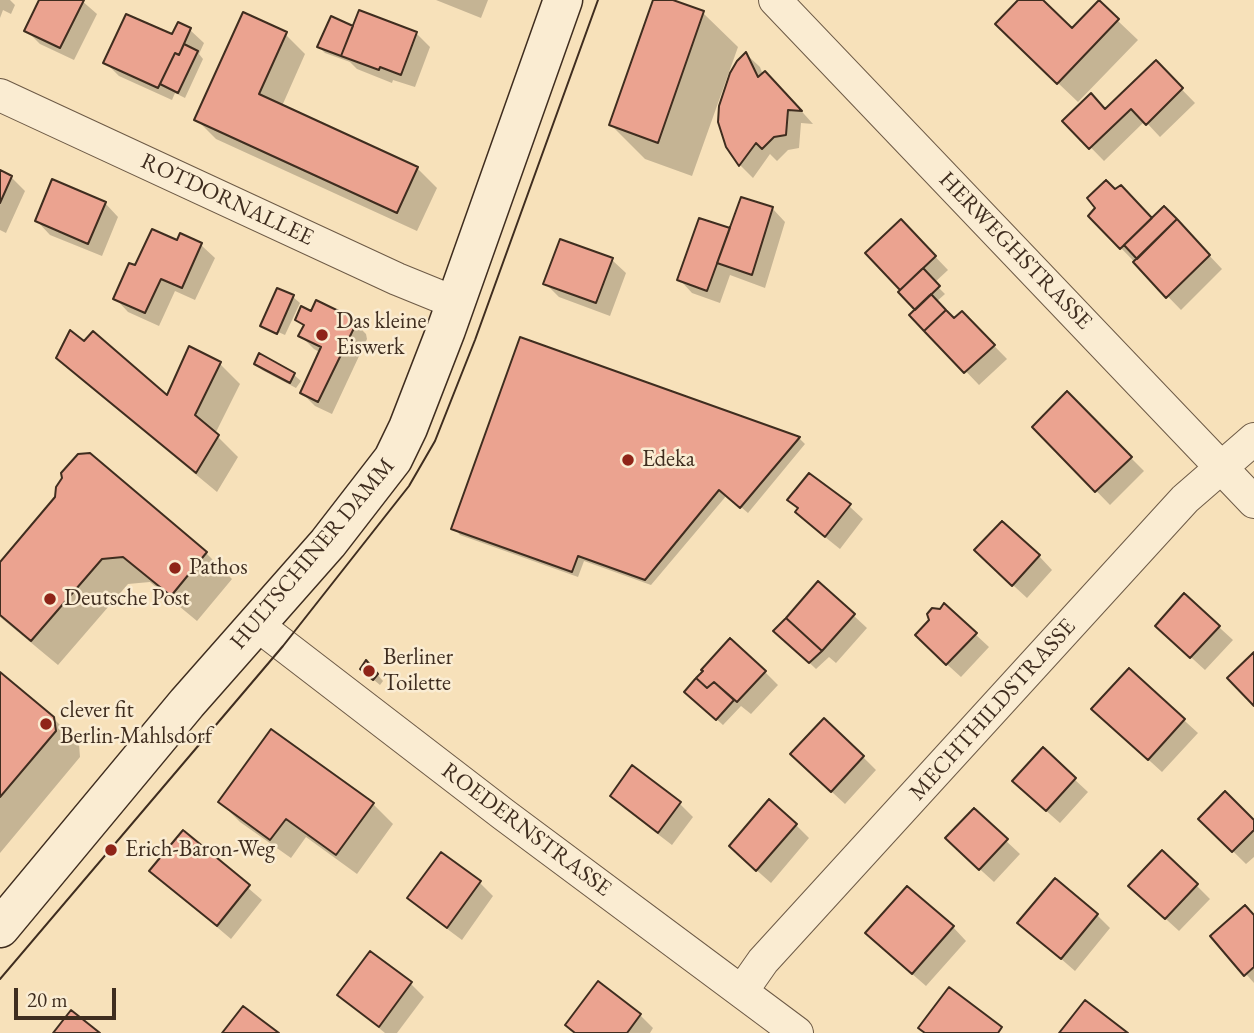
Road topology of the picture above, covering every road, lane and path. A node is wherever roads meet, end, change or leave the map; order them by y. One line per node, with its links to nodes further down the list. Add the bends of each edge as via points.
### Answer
1 (563, 0): 4 (main road, HULTSCHINER DAMM)
2 (775, 0): 6 (street, HERWEGHSTRASSE)
3 (0, 94): 4 (street, ROTDORNALLEE)
4 (456, 303): 8 (main road, HULTSCHINER DAMM, via 393,459 328,543)
5 (1254, 439): 6 (street, MECHTHILDSTRASSE)
6 (1221, 466): 7 (street, HERWEGHSTRASSE); 10 (street, MECHTHILDSTRASSE, via 1185,499 763,961)
7 (1254, 502)
8 (256, 624): 9 (main road, HULTSCHINER DAMM); 10 (street, ROEDERNSTRASSE)
9 (0, 928)
10 (742, 991): 11 (street, ROEDERNSTRASSE)
11 (797, 1033)

